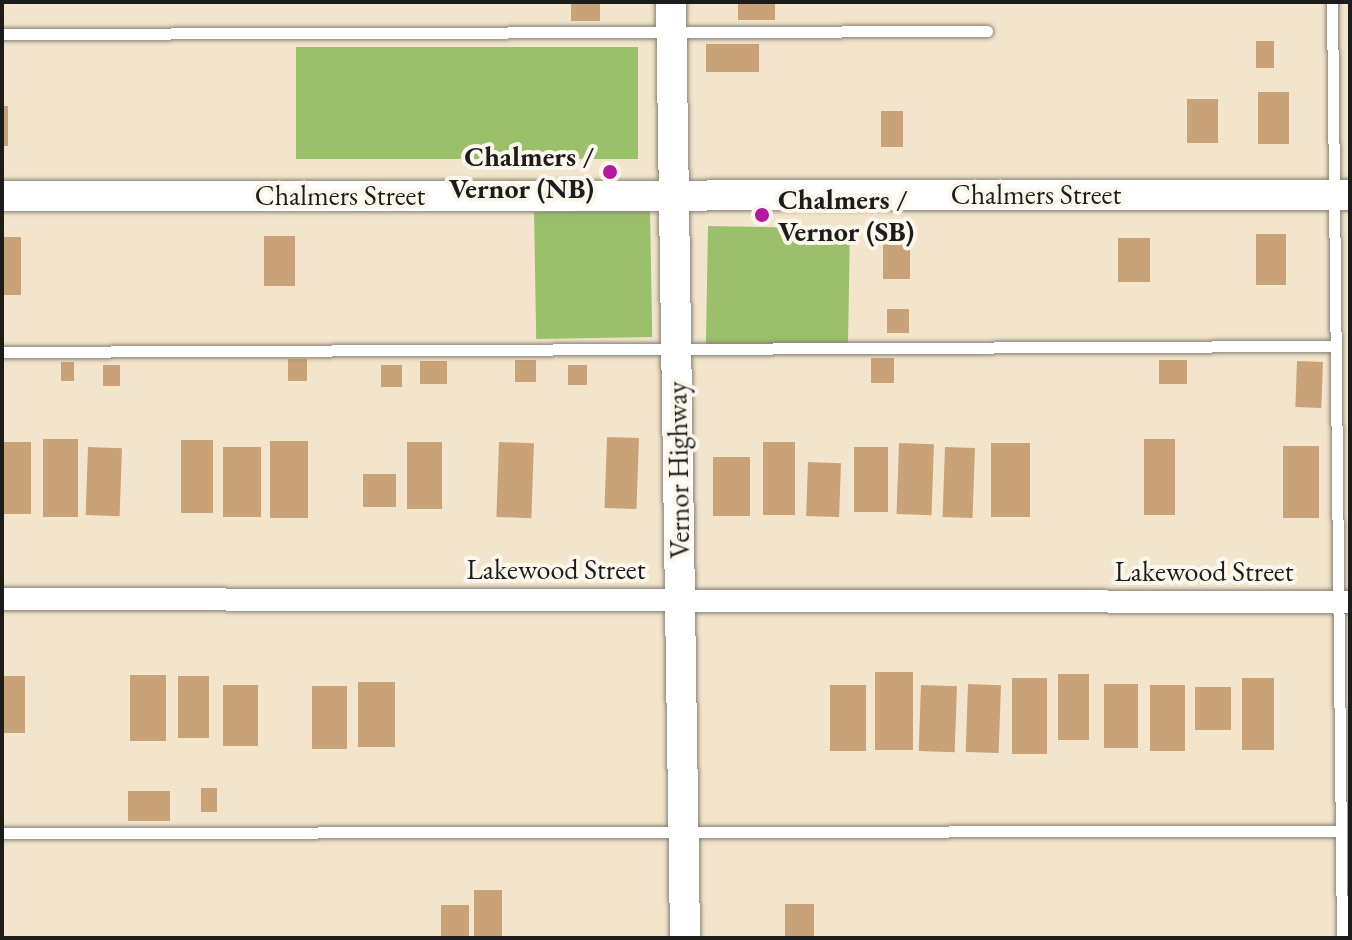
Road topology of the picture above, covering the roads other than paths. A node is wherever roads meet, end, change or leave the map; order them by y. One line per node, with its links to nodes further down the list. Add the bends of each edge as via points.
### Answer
1 (671, 2): 4 (street, Vernor Highway)
2 (1332, 2): 7 (lane)
3 (987, 31): 4 (lane)
4 (671, 33): 5 (lane); 6 (street, Vernor Highway)
5 (2, 34)
6 (673, 194): 7 (street, Chalmers Street); 8 (street, Chalmers Street); 10 (street, Vernor Highway)
7 (1342, 195): 9 (lane)
8 (2, 196)
9 (1336, 346): 10 (lane); 14 (lane)
10 (676, 349): 11 (lane); 13 (street, Vernor Highway)
11 (2, 352)
12 (2, 599): 13 (street, Lakewood Street)
13 (680, 599): 14 (street, Lakewood Street); 17 (street, Vernor Highway)
14 (1344, 602): 15 (lane)
15 (1341, 831): 17 (lane); 19 (lane)
16 (2, 833): 17 (lane)
17 (683, 835): 18 (street, Vernor Highway)
18 (685, 938)
19 (1342, 938)

